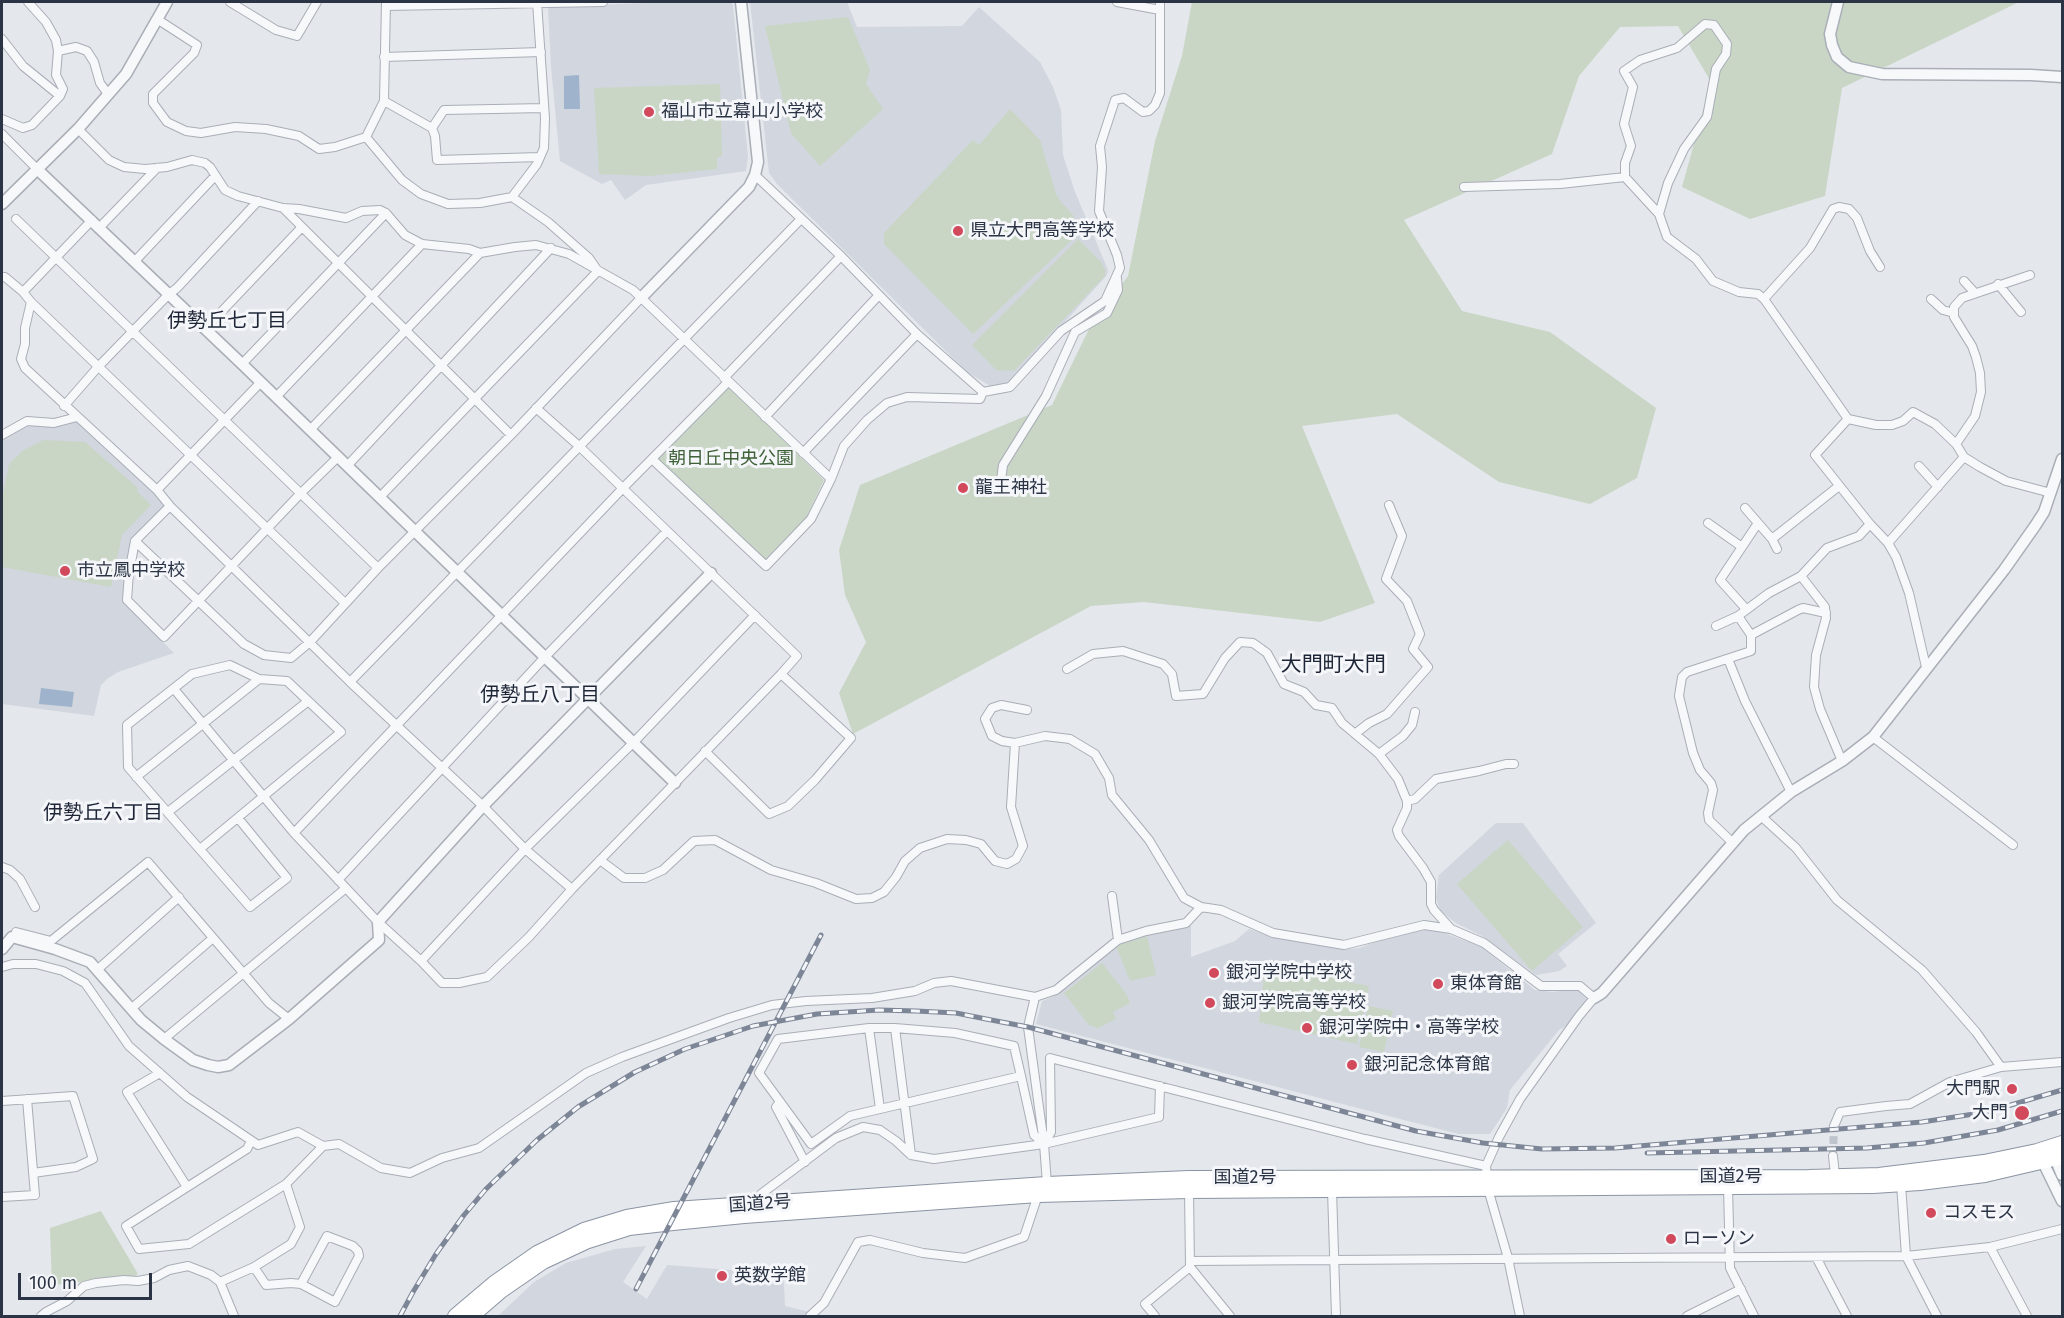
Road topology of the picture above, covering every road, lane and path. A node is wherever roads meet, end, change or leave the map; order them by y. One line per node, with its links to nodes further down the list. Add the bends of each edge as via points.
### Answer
1 (28, 2): 15 (street, via 52,31)
2 (167, 2): 13 (street)
3 (230, 2): 4 (street, via 276,30 297,36)
4 (316, 2)
5 (603, 2): 9 (street)
6 (741, 2): 31 (street, via 758,162)
7 (1117, 2): 12 (street)
8 (1838, 2): 18 (street, via 1830,34 1837,57 1849,67 1882,74)
9 (537, 3): 11 (street); 16 (street)
10 (386, 4): 11 (street); 17 (street)
11 (422, 4)
12 (1160, 6): 54 (street, via 1160,93 1155,105 1143,112 1124,98 1115,100 1100,146 1099,211 1117,255)
13 (157, 19): 19 (street, via 126,74); 27 (street, via 198,45 153,94 153,103 167,122 201,133 235,127 266,129 299,136 319,149)
14 (2, 39): 20 (street, via 23,66)
15 (58, 51): 19 (street, via 76,47 87,51); 20 (street, via 56,75 63,89)
16 (541, 52): 17 (street); 22 (street)
17 (384, 57): 21 (street)
18 (2062, 77)
19 (108, 93): 25 (street)
20 (60, 96): 23 (street, via 32,125 23,128)
21 (384, 101): 24 (street); 27 (street)
22 (544, 108): 24 (street, via 444,110); 28 (street, via 544,148)
23 (2, 119)
24 (432, 128): 28 (street, via 437,160)
25 (78, 129): 29 (street, via 109,160 124,167); 30 (street)
26 (2, 134): 30 (street)
27 (366, 137): 35 (street, via 402,180 421,194 448,204)
28 (540, 157): 35 (street)
29 (158, 168): 32 (street, via 192,160 205,163); 43 (street)
30 (37, 169): 37 (street); 43 (street)
31 (755, 175): 42 (street); 64 (street, via 748,187)
32 (215, 176): 36 (street, via 225,190); 50 (street)
33 (1625, 177): 34 (street); 40 (street); 40 (street, via 1631,146 1624,124 1633,87 1624,71 1640,60 1677,48 1705,24 1714,25 1727,44 1726,54 1716,69 1707,117 1684,148)
34 (1464, 187)
35 (512, 197): 53 (street, via 548,222)
36 (258, 201): 38 (street); 61 (street)
37 (2, 204)
38 (283, 208): 39 (street, via 346,218 362,211); 44 (street)
39 (386, 213): 45 (street, via 405,235); 51 (street)
40 (1659, 214): 65 (street, via 1667,237 1696,259 1713,281)
41 (16, 219): 49 (street)
42 (801, 219): 48 (street); 74 (street)
43 (96, 224): 49 (street); 50 (street)
44 (301, 228): 51 (street); 70 (street)
45 (422, 244): 47 (street); 63 (street)
46 (552, 248): 47 (street, via 536,245); 53 (street); 76 (street)
47 (480, 253): 71 (street)
48 (841, 256): 62 (street); 78 (street)
49 (56, 258): 59 (street); 72 (street)
50 (135, 261): 61 (street)
51 (338, 264): 63 (street); 75 (street)
52 (1880, 267): 65 (street, via 1869,251 1857,219 1849,209 1839,207 1833,209 1810,248)
53 (598, 271): 64 (street); 82 (street)
54 (1117, 274): 80 (street, via 1105,301 1061,331 1010,387); 106 (street, via 1118,290 1107,314 1075,332 1046,396 1003,465)
55 (2030, 275): 58 (street)
56 (2, 277): 59 (street)
57 (1964, 281): 60 (street)
58 (1998, 285): 60 (street); 68 (street)
59 (23, 292): 67 (street)
60 (1975, 293): 69 (street, via 1962,298)
61 (169, 294): 70 (street); 72 (street)
62 (879, 295): 73 (street); 86 (street)
63 (373, 297): 71 (street); 81 (street)
64 (641, 298): 74 (street); 84 (street)
65 (1764, 299): 87 (street)
66 (1931, 299): 69 (street)
67 (31, 302): 77 (street); 83 (street, via 21,359 25,368)
68 (2021, 312)
69 (1953, 313): 92 (street, via 1976,357 1981,392 1975,416)
70 (205, 329): 75 (street)
71 (406, 331): 76 (street); 89 (street)
72 (133, 332): 77 (street); 88 (street)
73 (917, 334): 80 (street); 94 (street)
74 (684, 340): 78 (street); 93 (street)
75 (242, 363): 79 (street)
76 (440, 364): 82 (street); 100 (street)
77 (98, 367): 83 (street); 95 (street)
78 (726, 380): 86 (street); 98 (street)
79 (261, 382): 81 (street); 88 (street)
80 (983, 392): 102 (street, via 980,399 907,398 887,403 844,446)
81 (276, 397): 89 (street)
82 (475, 399): 91 (street); 110 (street)
83 (64, 406): 85 (street)
84 (536, 408): 91 (street); 93 (street)
85 (77, 417): 90 (street, via 54,423 27,421); 107 (street)
86 (765, 417): 94 (street)
87 (1848, 419): 92 (street, via 1892,425 1913,412 1935,424); 103 (street, via 1815,454)
88 (225, 420): 95 (street); 108 (street)
89 (310, 430): 96 (street)
90 (2, 435)
91 (511, 435): 118 (street)
92 (1956, 444): 97 (street)
93 (580, 447): 105 (street); 127 (street)
94 (803, 453): 102 (street)
95 (191, 455): 107 (street); 117 (street)
96 (338, 457): 100 (street); 108 (street)
97 (1964, 457): 104 (street); 109 (street, via 2006,481)
98 (652, 459): 102 (street, via 766,566 811,519); 105 (street)
99 (2062, 459): 109 (street)
100 (348, 465): 110 (street)
101 (1919, 466): 104 (street)
102 (831, 479)
103 (1839, 486): 116 (street); 120 (street)
104 (1938, 487): 122 (street)
105 (623, 488): 119 (street); 134 (street)
106 (1000, 488)
107 (157, 490): 112 (street)
108 (301, 493): 117 (street); 126 (street)
109 (2051, 493): 142 (street, via 2044,512 2004,570)
110 (381, 498): 118 (street)
111 (1389, 505): 154 (street, via 1402,536 1386,579 1407,601 1420,634 1413,650 1428,667 1387,714)
112 (170, 506): 121 (street); 125 (street)
113 (1745, 508): 114 (street)
114 (1758, 523): 120 (street); 123 (street)
115 (1708, 524): 123 (street)
116 (1869, 524): 122 (street); 129 (street, via 1859,536 1827,548)
117 (267, 530): 125 (street); 131 (street)
118 (416, 531): 126 (street); 127 (street)
119 (667, 531): 128 (street); 140 (street)
120 (1772, 539): 124 (street)
121 (135, 541): 130 (street); 130 (street, via 127,600 164,638)
122 (1888, 543): 142 (street, via 1909,593)
123 (1742, 547): 132 (street, via 1720,580)
124 (1777, 549)
125 (233, 566): 130 (street); 139 (street)
126 (378, 568): 131 (street)
127 (456, 573): 134 (street); 146 (street)
128 (711, 573): 135 (street); 148 (street)
129 (1801, 576): 132 (street); 133 (street)
130 (198, 602): 139 (street, via 244,644 264,655 291,658)
131 (345, 603): 139 (street)
132 (1746, 609): 136 (street)
133 (1826, 613): 138 (street, via 1803,608); 161 (street, via 1816,655 1814,687)
134 (502, 615): 140 (street); 153 (street)
135 (755, 615): 144 (street, via 797,656); 156 (street)
136 (1738, 616): 137 (street); 138 (street)
137 (1716, 626)
138 (1751, 634): 141 (street, via 1751,651)
139 (310, 642): 146 (street)
140 (545, 657): 148 (street); 163 (street)
141 (1728, 658): 166 (street); 174 (street, via 1687,672 1682,676 1679,696 1693,753 1713,790 1709,820)
142 (1926, 667): 155 (street)
143 (1067, 669): 154 (street, via 1093,654 1123,651 1163,664 1172,674 1176,696 1203,694 1240,642 1253,643 1267,653 1284,684 1304,692 1316,705 1332,708 1342,723)
144 (781, 674): 158 (street); 158 (street, via 851,738 815,780 788,806 769,814)
145 (259, 679): 147 (street, via 230,665 192,674); 149 (street, via 287,681); 152 (street)
146 (350, 682): 153 (street)
147 (174, 688): 152 (street); 164 (street, via 127,725 128,767)
148 (590, 698): 156 (street); 169 (street)
149 (307, 702): 160 (street); 167 (street, via 341,732)
150 (1027, 710): 157 (street, via 1001,705 992,708 985,719 992,736)
151 (1415, 712): 159 (street, via 1412,725 1403,736)
152 (203, 724): 160 (street); 164 (street)
153 (396, 725): 163 (street); 173 (street)
154 (1356, 733): 159 (street)
155 (1873, 737): 161 (street); 175 (street)
156 (633, 742): 165 (street); 177 (street)
157 (1016, 742): 178 (street, via 1011,807 1023,846 1017,859 1007,864 995,861 981,844 947,839 920,848 905,861 885,892 856,899 771,870 715,840 694,841 663,870 645,878 624,878); 186 (street, via 1045,736 1070,739 1095,754 1109,778 1112,795 1149,840 1184,898)
158 (705, 751): 165 (street)
159 (1379, 754): 168 (street, via 1398,780)
160 (233, 761): 167 (street); 170 (street)
161 (1842, 761): 166 (street)
162 (1514, 764): 168 (street, via 1436,779 1415,799)
163 (442, 768): 169 (street); 180 (street)
164 (136, 777): 170 (street)
165 (675, 783): 178 (street)
166 (1791, 792): 171 (street)
167 (262, 796): 172 (street); 173 (street)
168 (1407, 801): 188 (street, via 1397,830 1399,837 1424,868 1431,882 1431,904)
169 (483, 806): 177 (street); 187 (street)
170 (168, 812): 176 (street)
171 (1761, 816): 174 (street); 205 (street, via 1796,848 1837,900 1922,970)
172 (238, 818): 176 (street); 176 (street, via 287,878 249,907)
173 (294, 833): 180 (street)
174 (1733, 843): 198 (street)
175 (2013, 845)
176 (200, 849)
177 (525, 849): 182 (street); 193 (street)
178 (600, 860): 182 (street)
179 (2, 867): 185 (street, via 20,879)
180 (338, 880): 181 (street)
181 (346, 888): 187 (street); 196 (street)
182 (572, 889): 193 (street, via 487,977 442,984)
183 (1112, 896): 191 (street)
184 (179, 897): 189 (street, via 148,862 51,941); 190 (street); 195 (street)
185 (36, 907)
186 (1201, 907): 188 (street, via 1221,910 1273,933 1344,945 1424,925); 191 (street, via 1186,923)
187 (378, 922): 193 (street); 200 (street, via 379,940)
188 (1451, 929): 198 (street, via 1484,943 1541,986 1580,986)
189 (15, 932)
190 (213, 938): 196 (street); 199 (street)
191 (1118, 940): 197 (street, via 1056,990)
192 (2, 949): 195 (street, via 12,937 90,962)
193 (421, 961)
194 (2, 967): 206 (street, via 36,964 63,971 85,983 129,1046)
195 (97, 970): 199 (street)
196 (243, 973): 200 (street); 203 (street)
197 (1035, 997): 216 (street, via 1028,1027); 217 (street, via 951,981 872,998 772,1005 586,1073 479,1148 442,1158 410,1173 381,1168 339,1144)
198 (1594, 998): 225 (street, via 1520,1099 1499,1137)
199 (132, 1008): 203 (street)
200 (289, 1019): 203 (street, via 238,1059 218,1067 193,1059)
201 (869, 1028): 202 (street); 211 (street, via 778,1039 759,1073); 213 (street)
202 (895, 1028): 207 (street, via 955,1033 1014,1046); 212 (street)
203 (164, 1039)
204 (2062, 1062): 205 (street)
205 (2001, 1067): 214 (street, via 1950,1082 1910,1104 1840,1112)
206 (160, 1073): 215 (street, via 187,1097); 228 (street, via 127,1092)
207 (1021, 1076): 212 (street); 216 (street, via 1034,1135)
208 (1160, 1086): 216 (street, via 1159,1117); 216 (street, via 1050,1058 1052,1132); 225 (street, via 1365,1139)
209 (27, 1099): 210 (street); 222 (street); 222 (street, via 73,1096 93,1158 76,1167)
210 (2, 1101)
211 (780, 1102): 213 (street, via 811,1144 850,1116); 221 (street, via 776,1107)
212 (906, 1103): 213 (street); 219 (street)
213 (880, 1109)
214 (1834, 1126)
215 (251, 1141): 217 (street, via 258,1145 298,1132); 228 (street, via 247,1149)
216 (1044, 1144): 219 (street, via 934,1159); 230 (street)
217 (323, 1146): 226 (street)
218 (2052, 1153): 223 (highway, 国道2号, via 1879,1175); 224 (street); 227 (highway, 国道2号, via 1974,1176); 234 (street)
219 (911, 1155): 221 (street, via 880,1130 863,1127 836,1138)
220 (1833, 1156): 223 (street)
221 (805, 1162): 235 (street, via 760,1194)
222 (33, 1173): 233 (street, via 35,1195)
223 (1835, 1175): 225 (highway, 国道2号)
224 (2062, 1175)
225 (1487, 1177): 229 (highway, 国道2号); 230 (highway, 国道2号, via 1190,1178); 231 (highway, 国道2号); 240 (street)
226 (286, 1184): 228 (street, via 189,1244 139,1249 126,1226); 244 (street, via 300,1227 291,1244)
227 (1901, 1184): 229 (highway, 国道2号); 238 (street)
228 (187, 1187)
229 (1728, 1187): 241 (street)
230 (1042, 1189): 232 (highway, 国道2号); 235 (highway, 国道2号); 251 (highway, 国道2号, via 629,1228 543,1262); 252 (street, via 1024,1237 965,1258 870,1240 858,1242 824,1303)
231 (1332, 1190): 232 (highway, 国道2号); 242 (street)
232 (1190, 1191): 243 (street)
233 (2, 1197)
234 (2062, 1201)
235 (758, 1204): 250 (highway, 国道2号, via 674,1209 584,1230 537,1253 494,1282)
236 (2062, 1229): 237 (street)
237 (1990, 1247): 238 (street); 261 (street)
238 (1906, 1256): 239 (street); 260 (street)
239 (1816, 1257): 241 (street); 259 (street)
240 (1508, 1258): 241 (street); 242 (street); 256 (street)
241 (1729, 1258): 247 (street)
242 (1333, 1261): 243 (street); 255 (street)
243 (1191, 1264): 253 (street, via 1145,1304); 254 (street)
244 (254, 1267): 245 (street); 246 (street, via 266,1285)
245 (220, 1282): 248 (street, via 188,1266 138,1281 96,1283 84,1286); 249 (street)
246 (301, 1284): 246 (street, via 335,1302 358,1251 327,1236)
247 (1741, 1289): 257 (street); 258 (street)
248 (41, 1317)
249 (234, 1317)
250 (455, 1317)
251 (472, 1317)
252 (810, 1317)
253 (1155, 1317)
254 (1230, 1317)
255 (1336, 1317)
256 (1520, 1317)
257 (1687, 1317)
258 (1755, 1317)
259 (1847, 1317)
260 (1937, 1317)
261 (2027, 1317)

